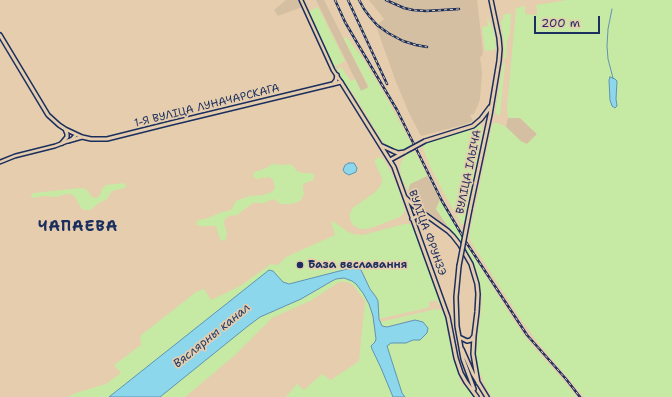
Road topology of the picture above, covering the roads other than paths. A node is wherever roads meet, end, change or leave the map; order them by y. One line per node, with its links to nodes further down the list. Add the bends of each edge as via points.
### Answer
1 (301, 0): 4 (street)
2 (491, 0): 7 (main road, ВУЛІЦА ІЛЬІЧА, via 500,49)
3 (0, 35): 8 (main road, 1-Я ВУЛІЦА ЛУНАЧАРСКАГА, via 44,109)
4 (337, 76): 5 (street); 6 (main road)
5 (341, 82): 6 (main road, 1-Я ВУЛІЦА ЛУНАЧАРСКАГА); 13 (main road, ВУЛІЦА ФРУНЗЭ)
6 (333, 84): 10 (main road, 1-Я ВУЛІЦА ЛУНАЧАРСКАГА, via 107,139)
7 (491, 106): 14 (main road, bridge, via 473,126 425,142); 20 (main road, ВУЛІЦА ІЛЬІЧА, bridge, via 460,266 456,297)
8 (65, 129): 9 (main road, 1-Я ВУЛІЦА ЛУНАЧАРСКАГА); 12 (main road, via 67,137)
9 (76, 135): 10 (main road, 1-Я ВУЛІЦА ЛУНАЧАРСКАГА); 11 (street)
10 (82, 137): 11 (main road)
11 (68, 141): 12 (street)
12 (62, 143): 16 (street)
13 (380, 145): 14 (main road, via 398,153); 15 (main road, ВУЛІЦА ФРУНЗЭ)
14 (405, 152): 15 (main road)
15 (390, 160): 17 (main road, ВУЛІЦА ФРУНЗЭ)
16 (0, 162)
17 (404, 196): 18 (main road); 19 (main road, ВУЛІЦА ФРУНЗЭ)
18 (422, 213): 19 (main road); 21 (main road, via 453,236 471,264 478,294)
19 (412, 219): 24 (main road, ВУЛІЦА ФРУНЗЭ, via 448,317 461,373)
20 (459, 336): 21 (main road, via 467,341); 22 (main road, ВУЛІЦА ІЛЬІЧА)
21 (474, 336): 23 (main road, via 473,354)
22 (461, 347): 23 (main road, ВУЛІЦА ІЛЬІЧА); 24 (main road, ВУЛІЦА ІЛЬІЧА)
23 (478, 383): 25 (main road)
24 (476, 395)
25 (487, 397)

